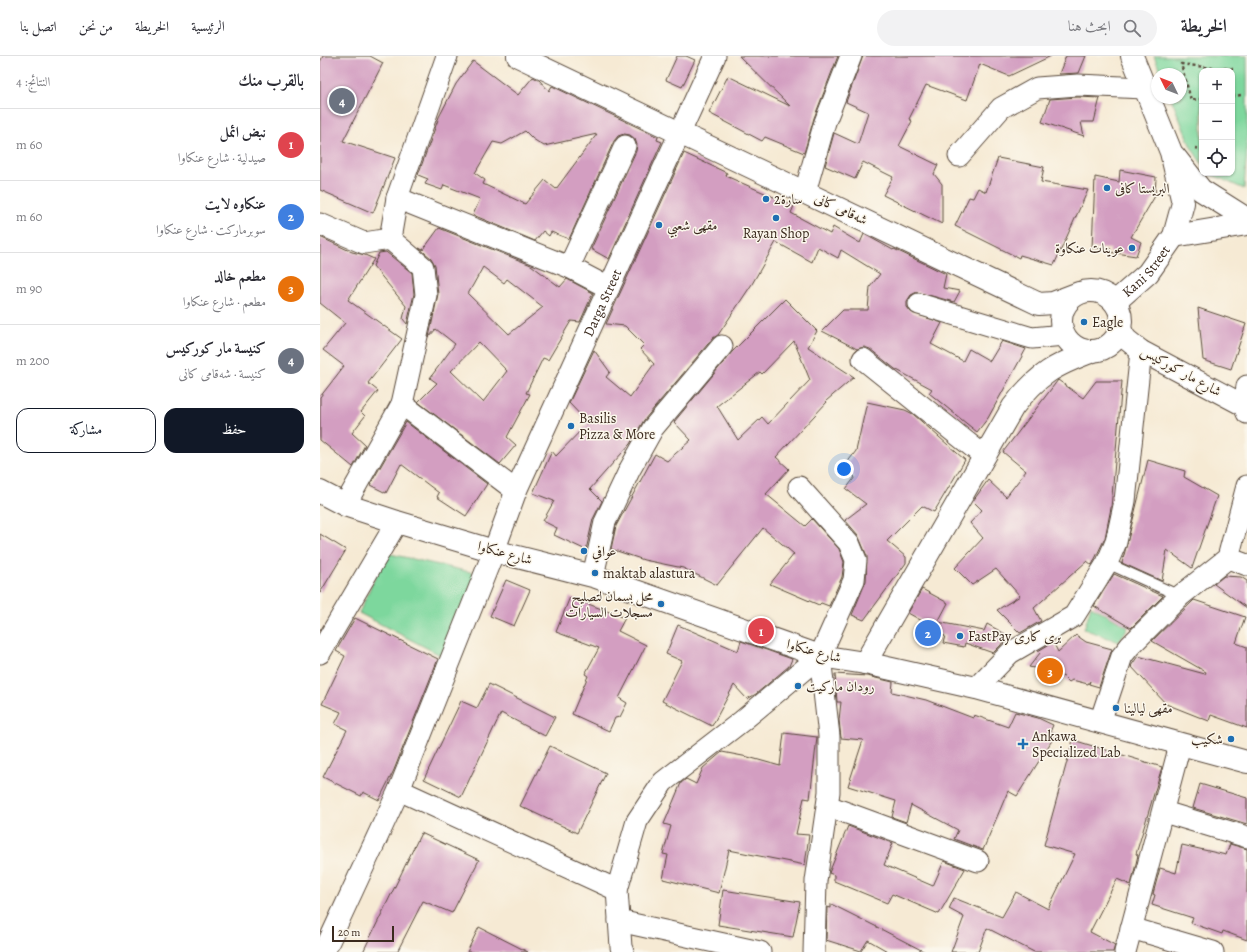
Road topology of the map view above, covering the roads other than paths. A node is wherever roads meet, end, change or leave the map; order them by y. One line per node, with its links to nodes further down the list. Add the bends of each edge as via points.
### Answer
1 (447, 56): 12 (street)
2 (518, 56): 7 (street, شەقامی کانی)
3 (715, 56): 7 (street, Darga Street)
4 (851, 56): 11 (street, via 825,122)
5 (1132, 56): 6 (street)
6 (1144, 88): 9 (street); 10 (street, via 1078,85 1037,88 1000,108)
7 (680, 133): 11 (street, شەقامی کانی); 19 (street, Darga Street)
8 (625, 146): 18 (street)
9 (1171, 152): 13 (street, via 1201,190); 16 (street, via 1183,202)
10 (959, 156)
11 (806, 192): 20 (street, شەقامی کانی, via 1040,304 1053,303)
12 (397, 198): 17 (street); 18 (street)
13 (1247, 219)
14 (320, 224): 17 (street, via 364,243)
15 (1247, 224): 16 (street)
16 (1174, 236): 21 (street, Kani Street, via 1148,273)
17 (390, 239): 30 (street, via 423,267 426,295)
18 (569, 267): 19 (street)
19 (609, 288): 34 (street, Darga Street)
20 (1079, 293): 21 (street, via 1088,290 1098,291); 24 (street, via 1071,298 1061,313 1061,328)
21 (1115, 302): 23 (street, via 1121,320)
22 (919, 304): 24 (street, via 1032,338)
23 (1120, 329): 26 (street, via 1110,344); 27 (street, شارع مار كوركيس)
24 (1064, 335): 26 (street, via 1076,348)
25 (722, 346): 42 (street, via 649,435 605,522)
26 (1093, 351): 31 (street, via 1068,360 1044,373 1028,388 1013,407)
27 (1141, 351): 29 (street, شارع مار كوركيس); 40 (street, via 1125,501 1116,542)
28 (863, 358): 31 (street)
29 (1246, 403)
30 (402, 404): 34 (street); 36 (street)
31 (984, 456): 46 (street)
32 (1247, 486): 39 (street)
33 (798, 487): 45 (street, via 849,543 856,560 854,580)
34 (516, 491): 38 (street, Darga Street)
35 (320, 492): 36 (street, شارع عنكاوا)
36 (345, 505): 37 (street, شارع عنكاوا)
37 (397, 522): 38 (street, شارع عنكاوا); 44 (street)
38 (494, 551): 42 (street, شارع عنكاوا); 51 (street, Darga Street)
39 (1228, 558): 41 (street); 43 (street)
40 (1107, 562): 43 (lane); 47 (street, via 1074,616 1010,653)
41 (1247, 565)
42 (593, 576): 45 (street, شارع عنكاوا)
43 (1180, 596): 48 (street, via 1122,656)
44 (320, 653)
45 (820, 656): 46 (street, شارع عنكاوا); 52 (street, via 829,736); 56 (street, via 663,782 637,821)
46 (865, 663): 47 (street, شارع عنكاوا)
47 (976, 688): 48 (street, شارع عنكاوا)
48 (1100, 722): 49 (street, شارع عنكاوا)
49 (1180, 745): 50 (street, شارع عنكاوا); 53 (street)
50 (1247, 762)
51 (399, 790): 56 (street); 59 (street, Darga Street)
52 (828, 806): 55 (street); 62 (street, via 816,881)
53 (1164, 812): 54 (street); 58 (street)
54 (1247, 837)
55 (978, 861)
56 (617, 890): 57 (street)
57 (619, 921): 60 (street); 61 (street)
58 (1131, 928): 63 (street); 64 (street)
59 (324, 952)
60 (623, 952)
61 (760, 952)
62 (814, 952)
63 (1125, 952)
64 (1212, 952)

